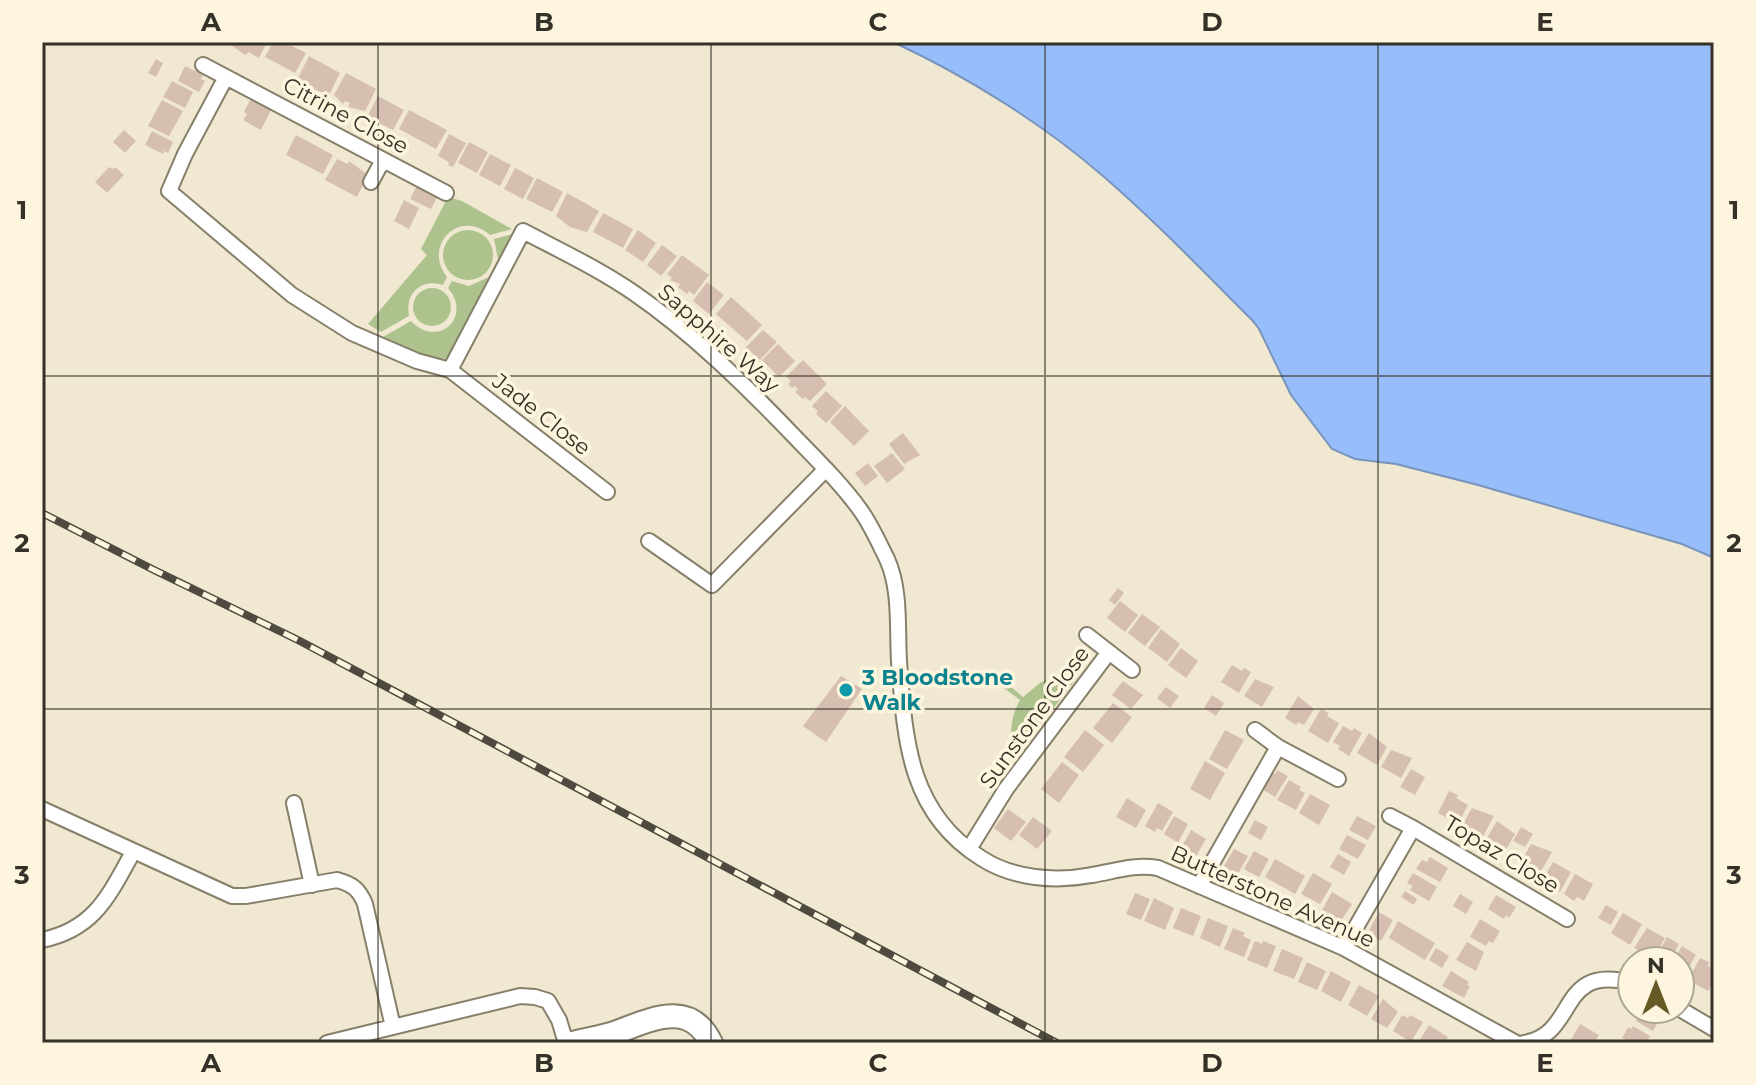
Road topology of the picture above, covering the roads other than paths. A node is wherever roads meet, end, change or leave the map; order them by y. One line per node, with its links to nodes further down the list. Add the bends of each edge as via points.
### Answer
1 (203, 65): 2 (street, Citrine Close)
2 (226, 77): 3 (street, Citrine Close); 6 (street, via 169,191 323,317 417,361)
3 (383, 160): 4 (street); 5 (street, Citrine Close)
4 (371, 182)
5 (446, 193)
6 (450, 370): 7 (street, Sapphire Way, via 523,231 635,294 748,390); 8 (street, Jade Close)
7 (826, 469): 9 (street, via 712,585); 12 (street, Sapphire Way, via 863,513 888,563 897,604)
8 (607, 492)
9 (649, 541)
10 (1087, 635): 11 (street, Sunstone Close)
11 (1109, 652): 13 (street, Sunstone Close); 21 (street, Sunstone Close, via 1006,789)
12 (899, 660): 21 (street, Butterstone Avenue, via 915,778 946,830)
13 (1132, 670)
14 (1255, 730): 15 (street)
15 (1278, 747): 16 (street); 24 (street)
16 (1338, 779)
17 (294, 803): 23 (street)
18 (42, 809): 22 (street)
19 (1390, 816): 20 (street, Topaz Close)
20 (1413, 828): 25 (street, Topaz Close); 27 (street, Topaz Close)
21 (969, 849): 24 (street, Butterstone Avenue, via 1006,870 1035,878 1064,879 1139,865)
22 (133, 852): 23 (street, via 232,896); 26 (street, via 92,916 59,937)
23 (312, 885): 31 (street, via 337,880 360,891)
24 (1199, 886): 27 (street, Butterstone Avenue)
25 (1567, 919)
26 (42, 940)
27 (1344, 948): 38 (street, Butterstone Avenue)
28 (1616, 978): 39 (street, via 1590,981 1572,997 1551,1032)
29 (1696, 1018): 32 (street)
30 (644, 1021): 35 (main road); 36 (main road); 37 (main road, via 676,1016 693,1023)
31 (393, 1027): 33 (street); 34 (street, via 520,996 535,997 550,1004)
32 (1714, 1029)
33 (330, 1043)
34 (566, 1043)
35 (573, 1043)
36 (623, 1043)
37 (711, 1043)
38 (1516, 1043)
39 (1524, 1043)

